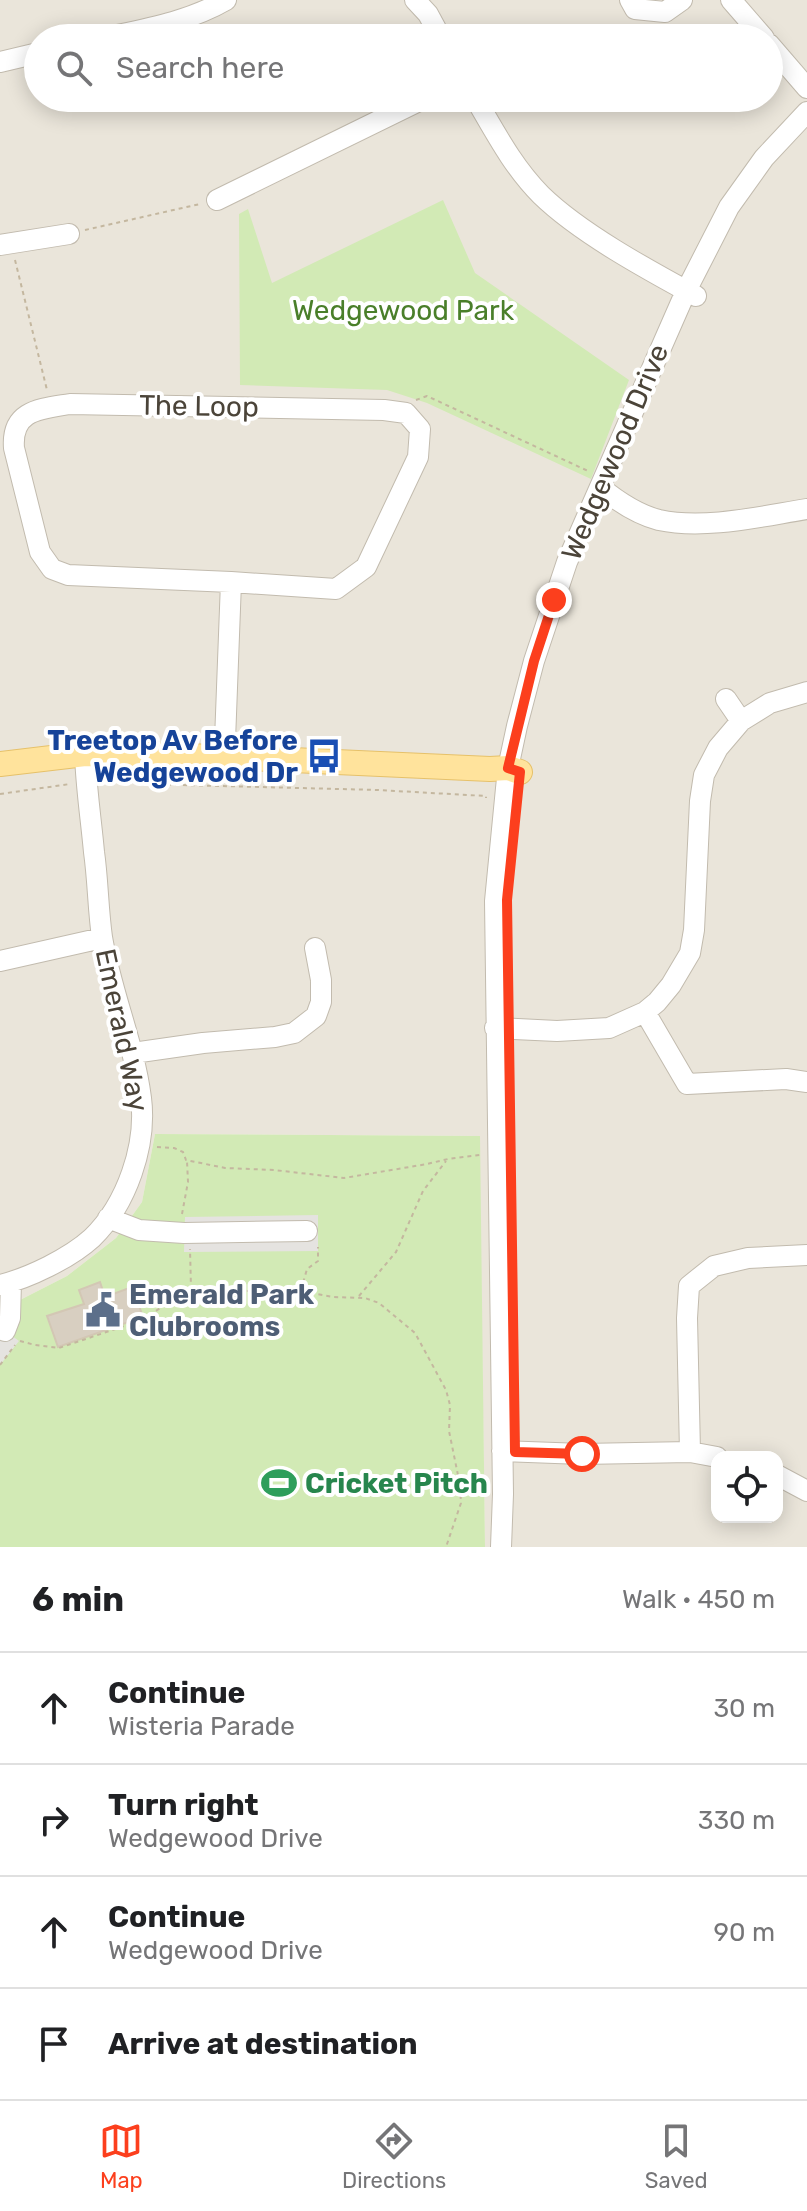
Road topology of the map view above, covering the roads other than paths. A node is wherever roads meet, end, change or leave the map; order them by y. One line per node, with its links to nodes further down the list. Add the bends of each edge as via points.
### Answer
1 (226, 0): 6 (street)
2 (415, 0): 7 (street)
3 (630, 0): 4 (street, via 635,9 665,12)
4 (682, 0)
5 (731, 0): 8 (street)
6 (169, 24)
7 (433, 24)
8 (752, 24)
9 (24, 56): 11 (street)
10 (783, 60): 12 (street)
11 (0, 62)
12 (807, 88)
13 (396, 112): 17 (street)
14 (483, 112): 20 (street, via 510,157 568,218)
15 (807, 112): 20 (street, Wedgewood Drive, via 764,158 729,207)
16 (807, 130): 20 (street, Wedgewood Drive, via 767,174)
17 (217, 200)
18 (69, 234): 19 (street)
19 (5, 244)
20 (691, 293): 21 (street, Wedgewood Drive)
21 (601, 485): 22 (street, via 657,519 681,522 704,524); 31 (street, Wedgewood Drive, via 567,562 534,661)
22 (807, 509)
23 (231, 582): 23 (street, The Loop, via 336,589 366,567 418,457 420,429 406,413 70,404 22,418 13,433 14,448 40,552 52,569 68,575); 27 (street)
24 (807, 692): 26 (street, via 770,703)
25 (726, 699): 26 (street)
26 (741, 721): 35 (street, via 704,775 690,953 671,985)
27 (224, 762): 29 (main road); 31 (main road, via 490,769)
28 (0, 764): 29 (main road)
29 (85, 767): 30 (main road); 32 (street, Emerald Way)
30 (0, 777)
31 (514, 777): 36 (street, Wedgewood Drive)
32 (102, 938): 34 (street); 37 (street, Emerald Way)
33 (315, 948): 37 (street, via 321,1002 316,1016 294,1033)
34 (0, 961)
35 (645, 1012): 36 (street, via 609,1028); 38 (street, via 687,1084)
36 (502, 1028): 44 (street, Wedgewood Drive); 44 (street, Wedgewood Drive, via 497,1153)
37 (133, 1053): 39 (street, Emerald Way, via 141,1100 139,1145 125,1189)
38 (807, 1082)
39 (108, 1218): 40 (street, via 139,1230); 42 (street, Emerald Way, via 71,1252)
40 (313, 1239)
41 (807, 1255): 45 (street, via 714,1266 689,1286)
42 (5, 1284): 43 (street, via 10,1318)
43 (5, 1331)
44 (508, 1451): 45 (street); 49 (street, Wedgewood Drive); 50 (street, Wedgewood Drive)
45 (690, 1452): 46 (street)
46 (711, 1456)
47 (783, 1478): 48 (street)
48 (807, 1491)
49 (501, 1547)
50 (515, 1547)

